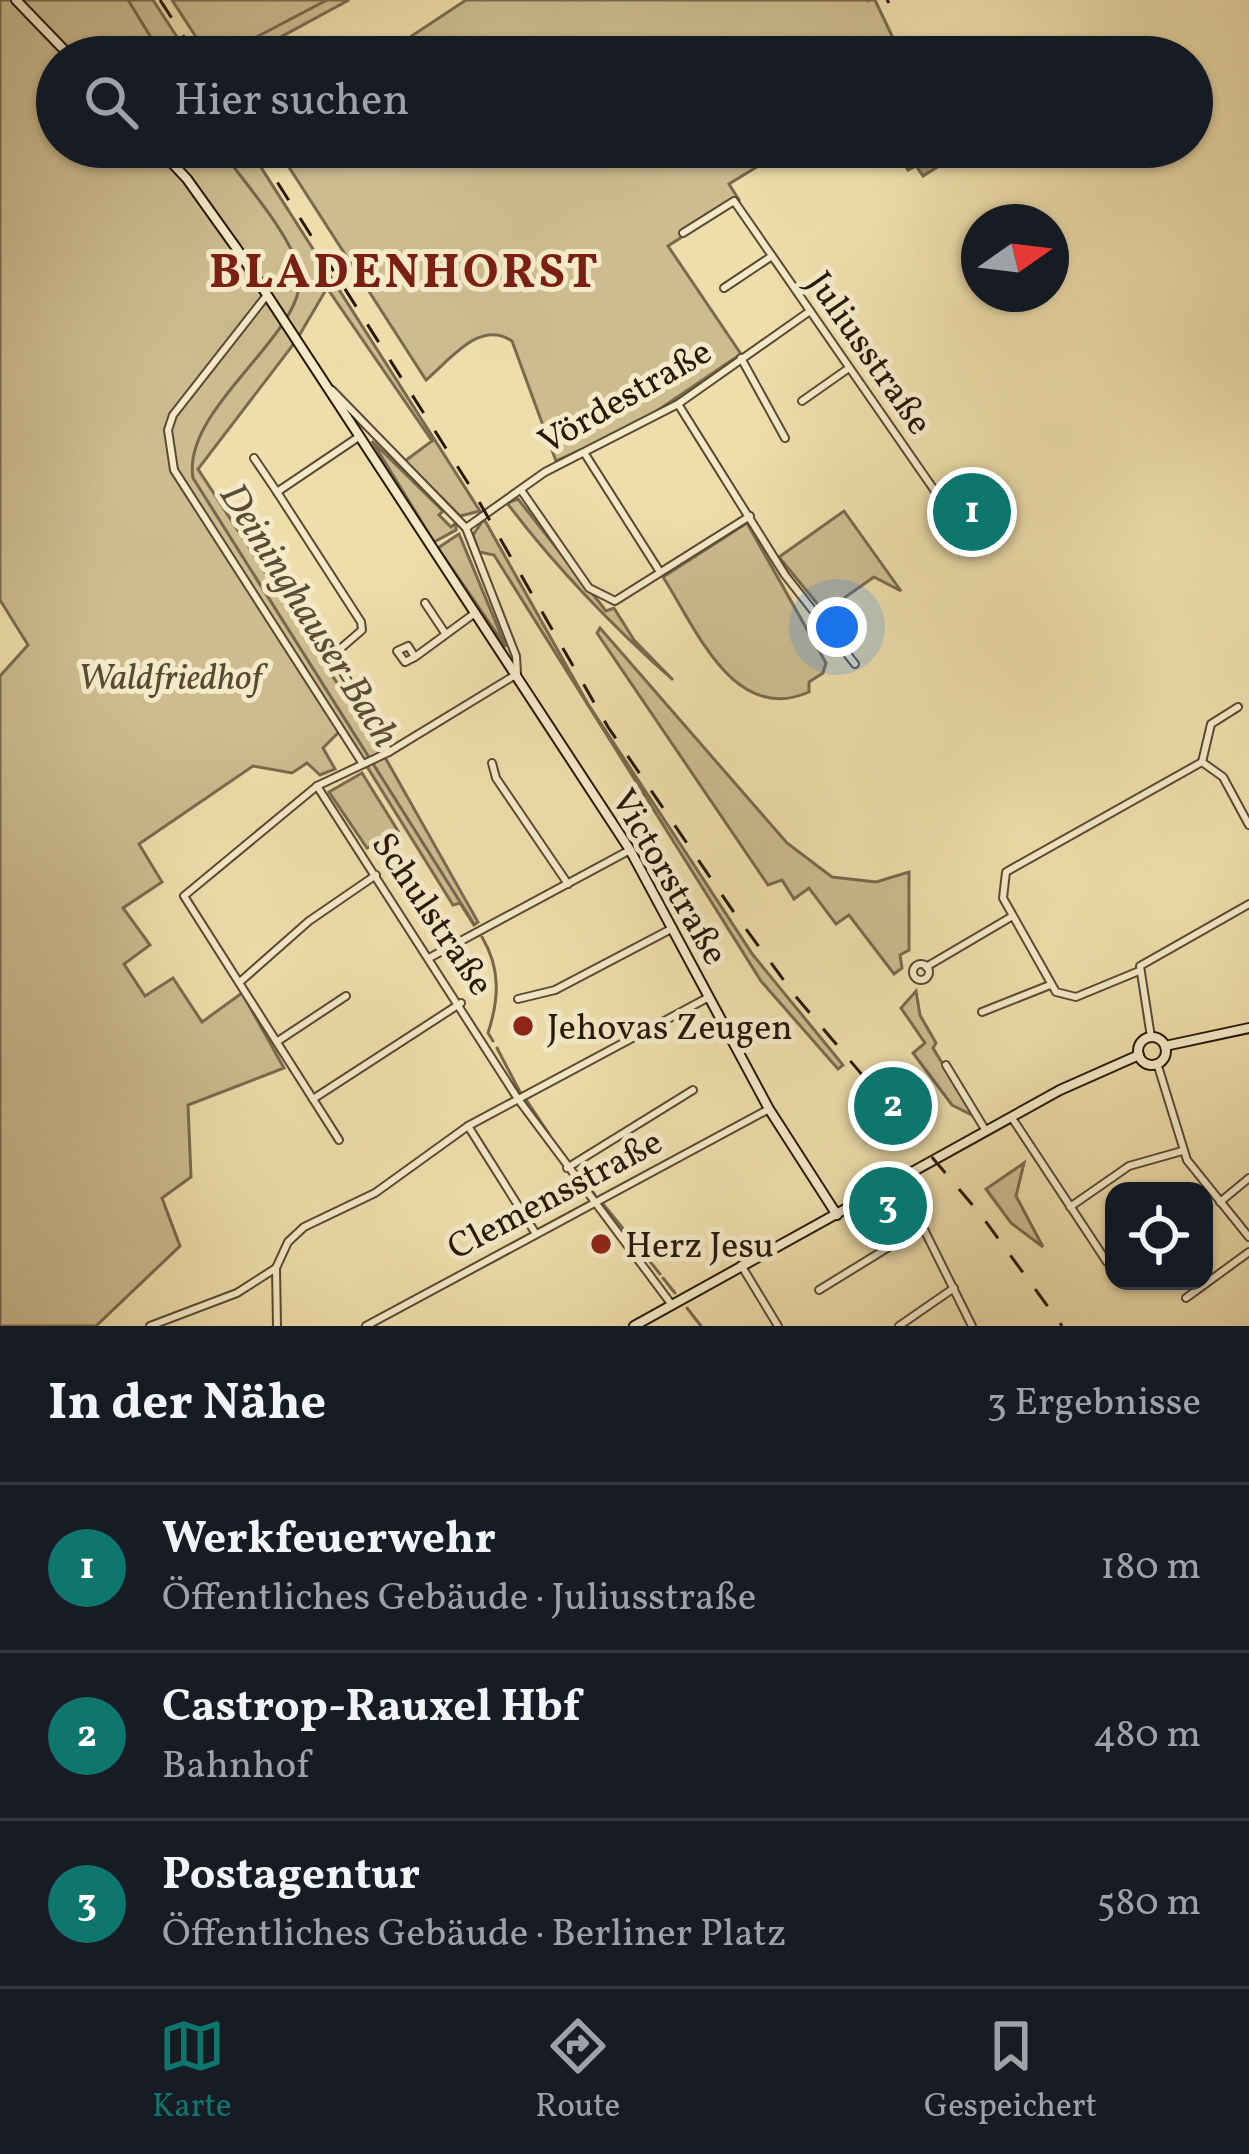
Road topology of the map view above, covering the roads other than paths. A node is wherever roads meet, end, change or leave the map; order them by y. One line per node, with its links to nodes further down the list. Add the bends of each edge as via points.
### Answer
1 (16, 0): 2 (street)
2 (51, 36)
3 (175, 168): 7 (street, Victorstraße)
4 (683, 233): 5 (street, Juliusstraße, via 734,201)
5 (772, 256): 6 (street); 8 (street, Juliusstraße)
6 (724, 288)
7 (267, 295): 11 (street, Victorstraße); 35 (street, via 173,415 174,470)
8 (810, 311): 9 (street, Vördestraße); 10 (street, Juliusstraße)
9 (741, 358): 13 (street, Vördestraße); 15 (street)
10 (849, 368): 12 (street); 23 (street, Juliusstraße)
11 (331, 389): 14 (street, Victorstraße); 16 (street, Victorstraße)
12 (802, 400)
13 (678, 404): 17 (street, Vördestraße); 21 (street)
14 (375, 434): 16 (street); 22 (street, Victorstraße)
15 (785, 438)
16 (362, 439): 20 (street); 26 (street, Victorstraße)
17 (585, 454): 19 (street, Vördestraße); 24 (street)
18 (254, 458): 20 (street)
19 (520, 489): 22 (street, Vördestraße); 24 (street, via 589,588 615,601)
20 (277, 492): 32 (street, via 362,622 333,655)
21 (750, 516): 24 (street); 29 (street, via 784,575)
22 (466, 528): 30 (street, Victorstraße)
23 (964, 533)
24 (661, 573)
25 (425, 603): 27 (street)
26 (476, 613): 27 (street); 30 (street, Victorstraße)
27 (445, 633): 28 (street)
28 (415, 657)
29 (855, 664)
30 (517, 674): 32 (street); 38 (street, Victorstraße)
31 (1238, 706): 33 (street, via 1211,724)
32 (389, 752): 35 (street)
33 (1202, 762): 37 (street, via 1222,777); 42 (street, via 1010,868 1001,886)
34 (492, 763): 40 (street)
35 (363, 764): 36 (street)
36 (317, 786): 39 (street, Schulstraße); 46 (street, via 184,896)
37 (1249, 825)
38 (630, 850): 40 (street); 43 (street, Victorstraße)
39 (376, 875): 44 (street, Schulstraße); 46 (street)
40 (568, 884): 44 (street)
41 (1249, 904): 45 (street)
42 (1011, 917): 47 (street, via 926,967 927,976); 48 (street)
43 (673, 928): 50 (street, Victorstraße); 51 (street, via 555,990)
44 (431, 957): 52 (street, Schulstraße)
45 (1139, 971): 48 (street, via 1076,997); 55 (street)
46 (241, 981): 56 (street)
47 (915, 982)
48 (1050, 985): 53 (street)
49 (346, 996): 56 (street)
50 (709, 997): 63 (street); 64 (street, Victorstraße)
51 (518, 999)
52 (461, 1003): 62 (street); 63 (street, Schulstraße)
53 (982, 1012)
54 (1249, 1028): 57 (street)
55 (1151, 1037): 57 (street); 58 (street)
56 (278, 1041): 62 (street)
57 (1165, 1046): 59 (street)
58 (1138, 1055): 59 (street); 65 (street)
59 (1157, 1063): 69 (street)
60 (946, 1065): 67 (street)
61 (693, 1090): 70 (street)
62 (313, 1099): 68 (street)
63 (518, 1099): 66 (street); 70 (street, Schulstraße)
64 (769, 1109): 73 (street, Clemensstraße); 76 (street, Victorstraße)
65 (1012, 1118): 67 (street); 75 (street)
66 (468, 1126): 78 (street); 83 (street, via 376,1193 304,1228)
67 (986, 1131): 72 (street)
68 (339, 1140)
69 (1182, 1150): 74 (street); 75 (street, via 1130,1166)
70 (567, 1168): 73 (street, Schulstraße)
71 (1249, 1178): 74 (street)
72 (899, 1179): 76 (street); 77 (street)
73 (595, 1202): 78 (street, Clemensstraße); 87 (street, Schulstraße)
74 (1220, 1202): 79 (street)
75 (1070, 1207): 81 (street)
76 (837, 1214): 82 (street)
77 (923, 1226): 84 (street); 85 (street)
78 (536, 1234): 91 (street, Clemensstraße)
79 (1249, 1237)
80 (1249, 1252): 86 (street)
81 (1105, 1259)
82 (741, 1265): 87 (street); 93 (street)
83 (276, 1268): 89 (street, via 237,1293); 90 (street)
84 (954, 1288): 94 (street); 95 (street)
85 (819, 1290)
86 (1186, 1298)
87 (672, 1305): 88 (street)
88 (646, 1323): 92 (street)
89 (150, 1326)
90 (277, 1326)
91 (365, 1326)
92 (634, 1326)
93 (778, 1326)
94 (899, 1326)
95 (972, 1326)

